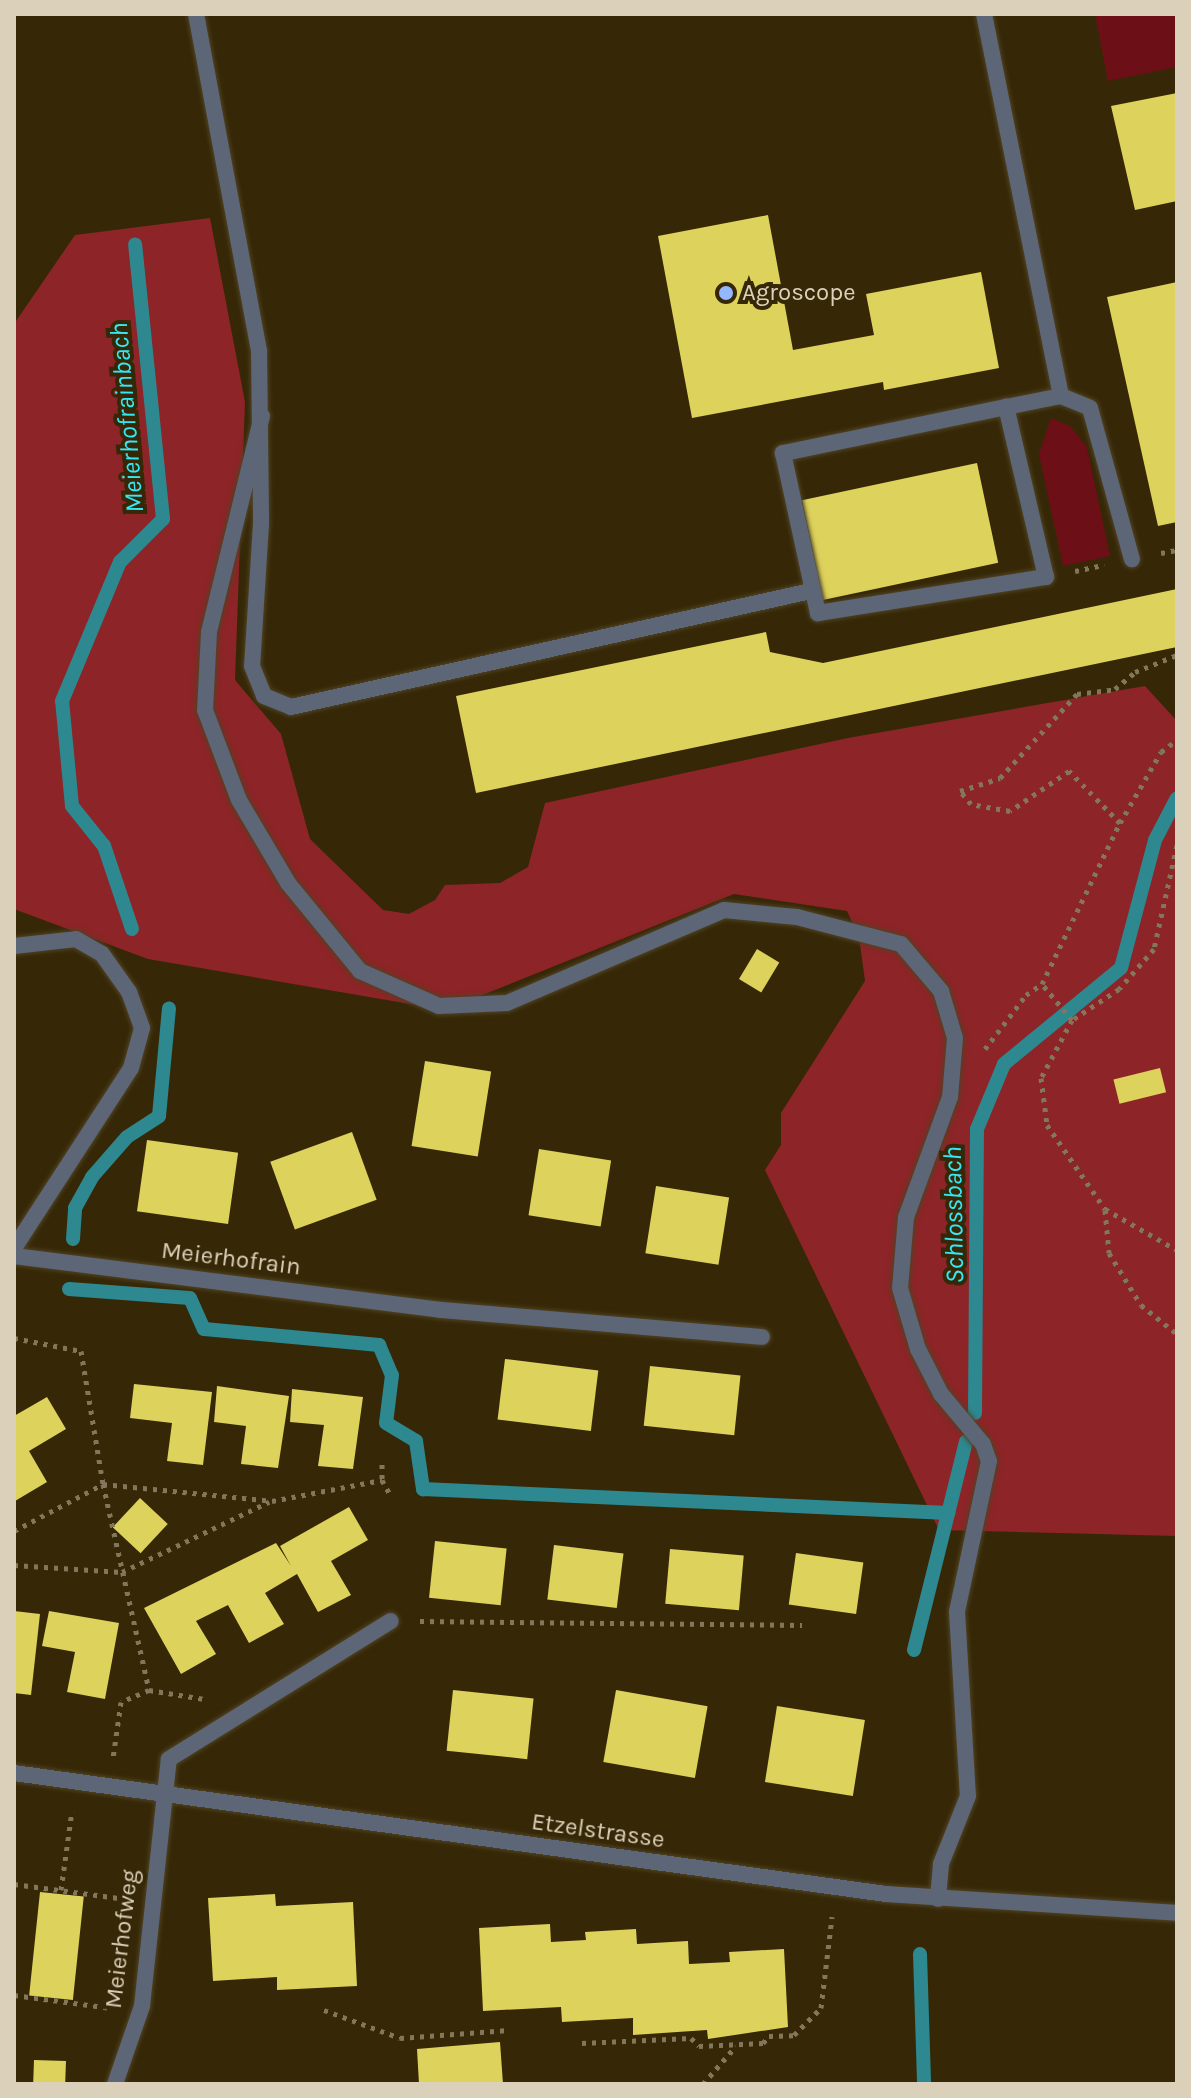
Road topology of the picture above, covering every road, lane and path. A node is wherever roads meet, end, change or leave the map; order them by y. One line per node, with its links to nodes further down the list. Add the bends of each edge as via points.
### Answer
1 (196, 14): 5 (street, via 259,351)
2 (984, 14): 3 (street)
3 (1061, 396): 4 (street); 6 (street, via 1090,408)
4 (1006, 407): 7 (street, via 783,453); 7 (street, via 1046,577 818,613)
5 (262, 416): 7 (street, via 252,666 264,696 291,707); 15 (street, via 209,632 205,710 239,800 281,872 360,971 439,1006 507,1003 724,910 797,917 901,944 941,991 955,1038)
6 (1132, 559)
7 (811, 591)
8 (1177, 655): 10 (path, via 1135,672 1115,689 1077,694 1000,778 960,791 971,804 1010,811 1069,771)
9 (1177, 740): 10 (path, via 1161,752)
10 (1120, 823): 13 (path)
11 (1177, 845): 14 (path, via 1154,949 1119,989)
12 (14, 946): 17 (street, via 76,939 102,954 129,992 142,1028 131,1068)
13 (1042, 984): 14 (path); 15 (path, via 1026,995)
14 (1072, 1020): 16 (path, via 1041,1078 1047,1125)
15 (950, 1097): 43 (street, via 906,1217 900,1288 936,1383 983,1444 989,1461 957,1612 968,1796 941,1864)
16 (1105, 1209): 18 (path); 20 (path, via 1109,1253 1141,1305)
17 (14, 1248)
18 (1177, 1250)
19 (14, 1256): 21 (street, Meierhofrain, via 441,1310)
20 (1177, 1334)
21 (762, 1337)
22 (14, 1338): 25 (path, via 81,1351)
23 (382, 1464): 24 (path)
24 (382, 1480): 26 (path); 27 (path)
25 (103, 1484): 27 (path); 28 (path); 30 (path)
26 (391, 1496)
27 (272, 1501): 30 (path)
28 (14, 1531)
29 (14, 1565): 30 (path)
30 (122, 1572): 33 (path)
31 (391, 1621): 32 (path); 38 (street, Meierhofweg, via 169,1759)
32 (802, 1625)
33 (149, 1690): 34 (path); 35 (path, via 121,1702)
34 (200, 1699)
35 (115, 1744)
36 (14, 1773): 37 (street, Etzelstrasse)
37 (76, 1782): 38 (street, Etzelstrasse); 41 (path)
38 (161, 1796): 40 (street, Etzelstrasse); 47 (street, Meierhofweg)
39 (14, 1884): 41 (path)
40 (835, 1888): 43 (street, Etzelstrasse); 50 (path, via 821,2008 794,2035)
41 (61, 1890): 42 (path)
42 (119, 1898)
43 (938, 1899): 44 (street, Etzelstrasse)
44 (1177, 1913)
45 (14, 1995): 47 (path)
46 (324, 2010): 48 (path, via 400,2038)
47 (140, 2012): 51 (street, Meierhofweg)
48 (509, 2030)
49 (582, 2043): 50 (path, via 691,2038 699,2046)
50 (738, 2045): 52 (path)
51 (115, 2084)
52 (703, 2084)

